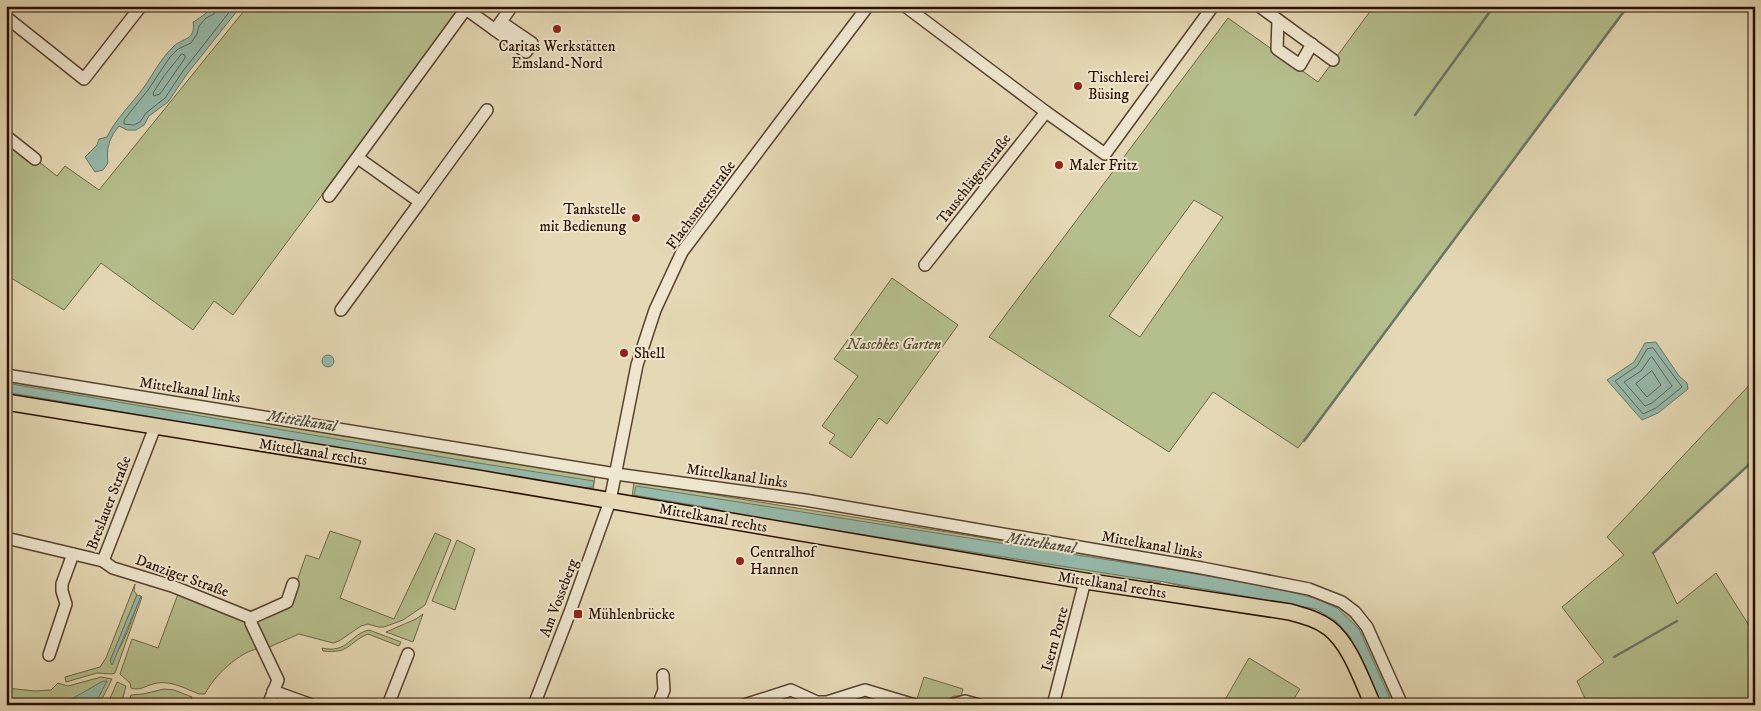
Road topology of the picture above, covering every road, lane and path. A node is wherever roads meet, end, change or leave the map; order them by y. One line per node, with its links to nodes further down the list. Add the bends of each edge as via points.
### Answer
1 (141, 6): 8 (street, via 84,79)
2 (512, 6): 7 (street, via 498,26)
3 (868, 6): 24 (street, Flachsmeerstraße, via 682,252 655,310 638,365)
4 (905, 6): 13 (street)
5 (1213, 6): 13 (street, via 1105,154)
6 (1259, 6): 9 (street)
7 (467, 8): 15 (street)
8 (6, 17)
9 (1278, 20): 10 (street); 10 (street, via 1276,49 1300,65)
10 (1312, 44): 11 (street)
11 (1333, 60)
12 (487, 110): 18 (street)
13 (1046, 112): 19 (street, Tauschlägerstraße)
14 (6, 136): 16 (street)
15 (358, 158): 17 (street); 18 (street)
16 (35, 159)
17 (329, 196)
18 (420, 202): 20 (street)
19 (926, 265)
20 (341, 310)
21 (6, 374): 24 (street, Mittelkanal links)
22 (6, 402): 23 (main road, Mittelkanal rechts)
23 (155, 427): 24 (main road, Mittelkanal rechts); 27 (street, Breslauer Straße)
24 (613, 487): 28 (main road, Mittelkanal rechts); 38 (street, Am Vosseberg); 46 (street, Mittelkanal links, via 805,500 1309,589 1342,602 1355,612 1367,627)
25 (6, 538): 26 (street, Breslauer Straße)
26 (73, 554): 27 (street, Breslauer Straße); 31 (street, Breslauer Straße, via 62,584 66,604)
27 (103, 562): 30 (street, Danziger Straße)
28 (1085, 581): 44 (street, Isern Porte); 45 (main road, Mittelkanal rechts, via 1290,612 1313,619 1330,629 1344,644)
29 (293, 584): 30 (street, via 287,602)
30 (252, 618): 34 (street, via 251,623 278,680)
31 (49, 654)
32 (408, 654): 37 (street)
33 (664, 675): 39 (street, via 664,690)
34 (274, 691): 35 (street); 36 (street)
35 (268, 705)
36 (312, 705)
37 (388, 705)
38 (534, 705)
39 (658, 705)
40 (744, 705): 41 (street, via 791,690 817,702 827,702 865,690)
41 (915, 705)
42 (951, 705): 43 (street, via 965,701)
43 (979, 705)
44 (1053, 705)
45 (1373, 705)
46 (1402, 705)

